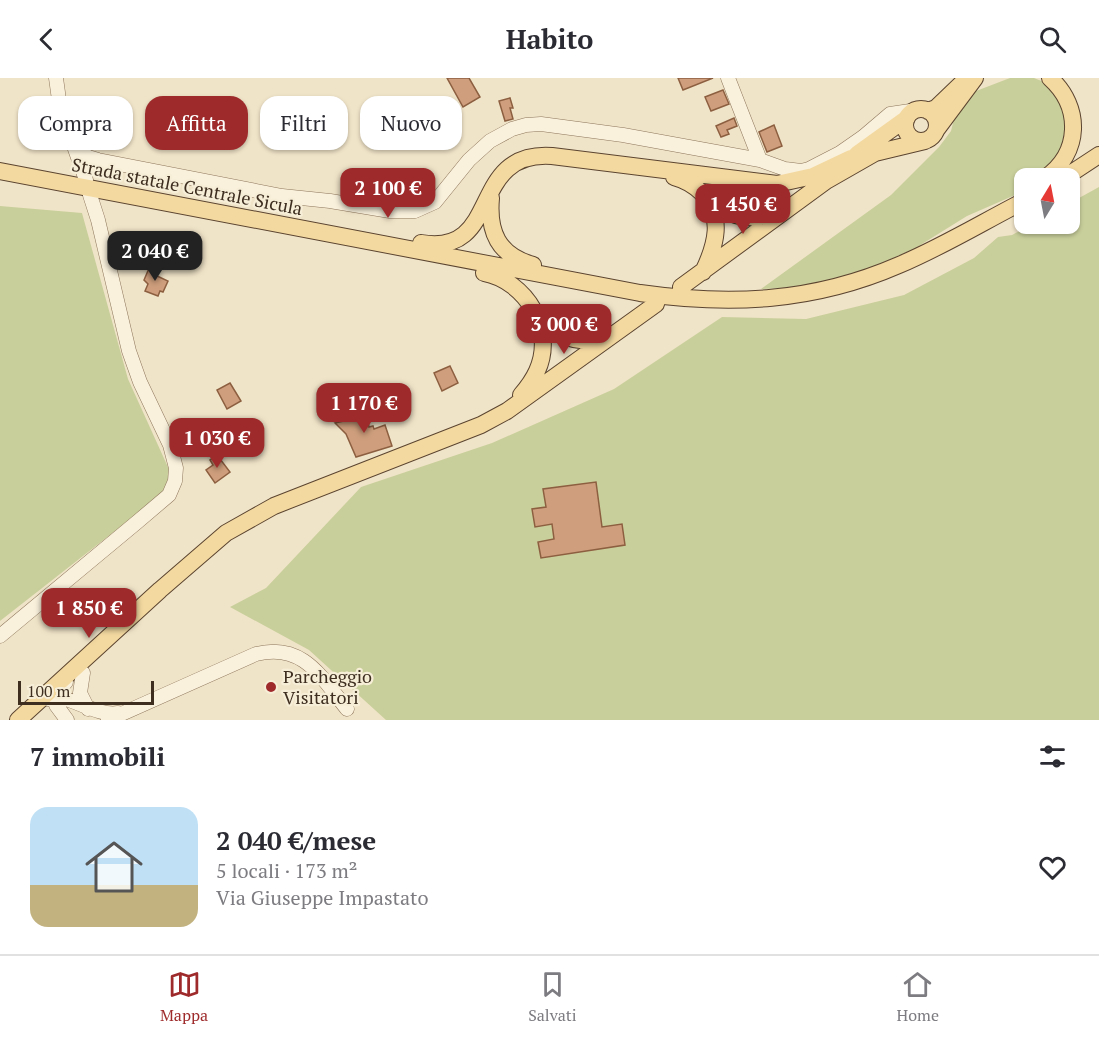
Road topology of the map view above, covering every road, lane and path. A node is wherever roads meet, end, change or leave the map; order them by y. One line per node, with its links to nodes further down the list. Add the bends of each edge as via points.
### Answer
1 (56, 78): 6 (street)
2 (728, 78): 14 (street)
3 (968, 78): 7 (main road, via 936,108)
4 (975, 78): 8 (main road)
5 (1050, 78): 16 (main road, via 1059,86 1074,119 1068,154)
6 (58, 96)
7 (906, 120): 8 (main road, via 936,118); 9 (main road, via 915,140); 13 (main road); 14 (street, via 863,137 809,169 785,169)
8 (937, 129): 9 (main road)
9 (925, 141): 20 (main road, via 875,153)
10 (75, 150): 19 (street)
11 (79, 150): 14 (street, via 98,160 204,182 390,211 415,211 435,202 490,141 526,125 580,128)
12 (1099, 155): 17 (main road)
13 (851, 158): 15 (main road, via 813,176 777,184); 20 (main road)
14 (760, 160)
15 (638, 168): 21 (main road, via 540,155 507,168); 24 (main road, via 682,179)
16 (1056, 168)
17 (1079, 168)
18 (0, 171): 27 (main road, Strada statale Centrale Sicula)
19 (86, 180)
20 (826, 181): 26 (main road)
21 (491, 191): 27 (main road, via 473,228 447,243 425,244 319,224); 32 (main road, via 490,223 494,234 509,254 520,261 664,289)
22 (90, 195): 39 (street, via 129,351 170,445 175,481 168,495 153,509)
23 (1014, 197): 29 (main road)
24 (711, 204): 26 (main road, via 742,218); 30 (main road, via 717,227 711,255)
25 (1014, 206): 29 (main road, Strada statale Centrale Sicula)
26 (782, 213): 30 (main road)
27 (277, 224): 28 (main road, Strada statale Centrale Sicula)
28 (332, 234): 32 (main road, Strada statale Centrale Sicula, via 640,292); 34 (main road, via 374,251 505,279 520,291)
29 (931, 249): 32 (main road, Strada statale Centrale Sicula, via 899,265 827,289)
30 (702, 272): 31 (main road)
31 (681, 287)
32 (757, 300)
33 (656, 304): 35 (main road)
34 (538, 317): 35 (main road, via 561,336 593,341); 36 (main road, via 542,346 538,370)
35 (608, 338): 36 (main road)
36 (507, 411): 37 (main road)
37 (259, 514): 38 (main road, via 226,533); 40 (main road)
38 (153, 597): 41 (street); 45 (main road)
39 (0, 636)
40 (82, 673): 41 (main road); 42 (street, via 80,693)
41 (55, 697): 42 (street); 46 (street); 47 (main road); 48 (street)
42 (88, 709): 44 (street, via 101,713)
43 (347, 709): 44 (street, via 308,662 278,651 256,654)
44 (129, 711): 49 (street)
45 (18, 720)
46 (25, 720)
47 (31, 720)
48 (67, 720)
49 (108, 720)

